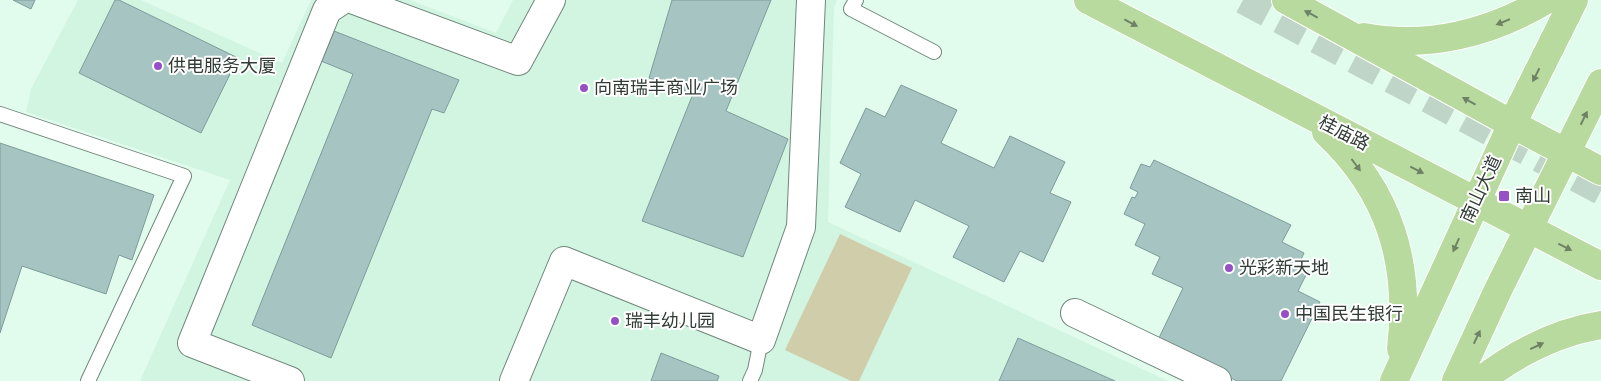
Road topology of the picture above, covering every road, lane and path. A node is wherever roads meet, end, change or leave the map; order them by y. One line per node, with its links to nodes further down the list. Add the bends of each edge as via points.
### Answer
1 (342, 0): 25 (street, via 327,10 192,343)
2 (354, 0): 3 (street, via 518,61)
3 (551, 0)
4 (811, 0): 23 (street, via 801,227)
5 (856, 0): 11 (lane, via 851,9)
6 (1088, 0): 13 (main road, 桂庙路, one-way to 13)
7 (1286, 0): 10 (main road, one-way to 7)
8 (1546, 0): 10 (main road, one-way to 10, via 1505,22 1454,37 1401,41)
9 (1574, 0): 15 (main road, 南山大道, one-way to 15)
10 (1348, 33): 15 (main road, one-way to 10)
11 (934, 52)
12 (1601, 83): 16 (main road, one-way to 12)
13 (1296, 108): 18 (main road, 桂庙路, one-way to 18); 29 (main road, one-way to 29, via 1318,125 1357,165 1385,213 1401,266 1404,293 1401,349)
14 (0, 114): 24 (lane, via 184,176)
15 (1512, 124): 16 (main road); 18 (main road, 南山大道)
16 (1566, 153): 17 (main road); 19 (main road)
17 (1601, 171)
18 (1476, 200): 19 (main road, 桂庙路); 29 (main road, 南山大道, one-way to 29)
19 (1528, 229): 20 (main road, 桂庙路, one-way to 20); 30 (main road, one-way to 19)
20 (1601, 266)
21 (1075, 312): 28 (street)
22 (1601, 325): 31 (main road, one-way to 22, via 1536,346)
23 (761, 340): 26 (street, via 564,261); 27 (lane)
24 (88, 381)
25 (290, 381)
26 (514, 381)
27 (750, 381)
28 (1217, 381)
29 (1393, 381)
30 (1456, 381)
31 (1480, 381)

